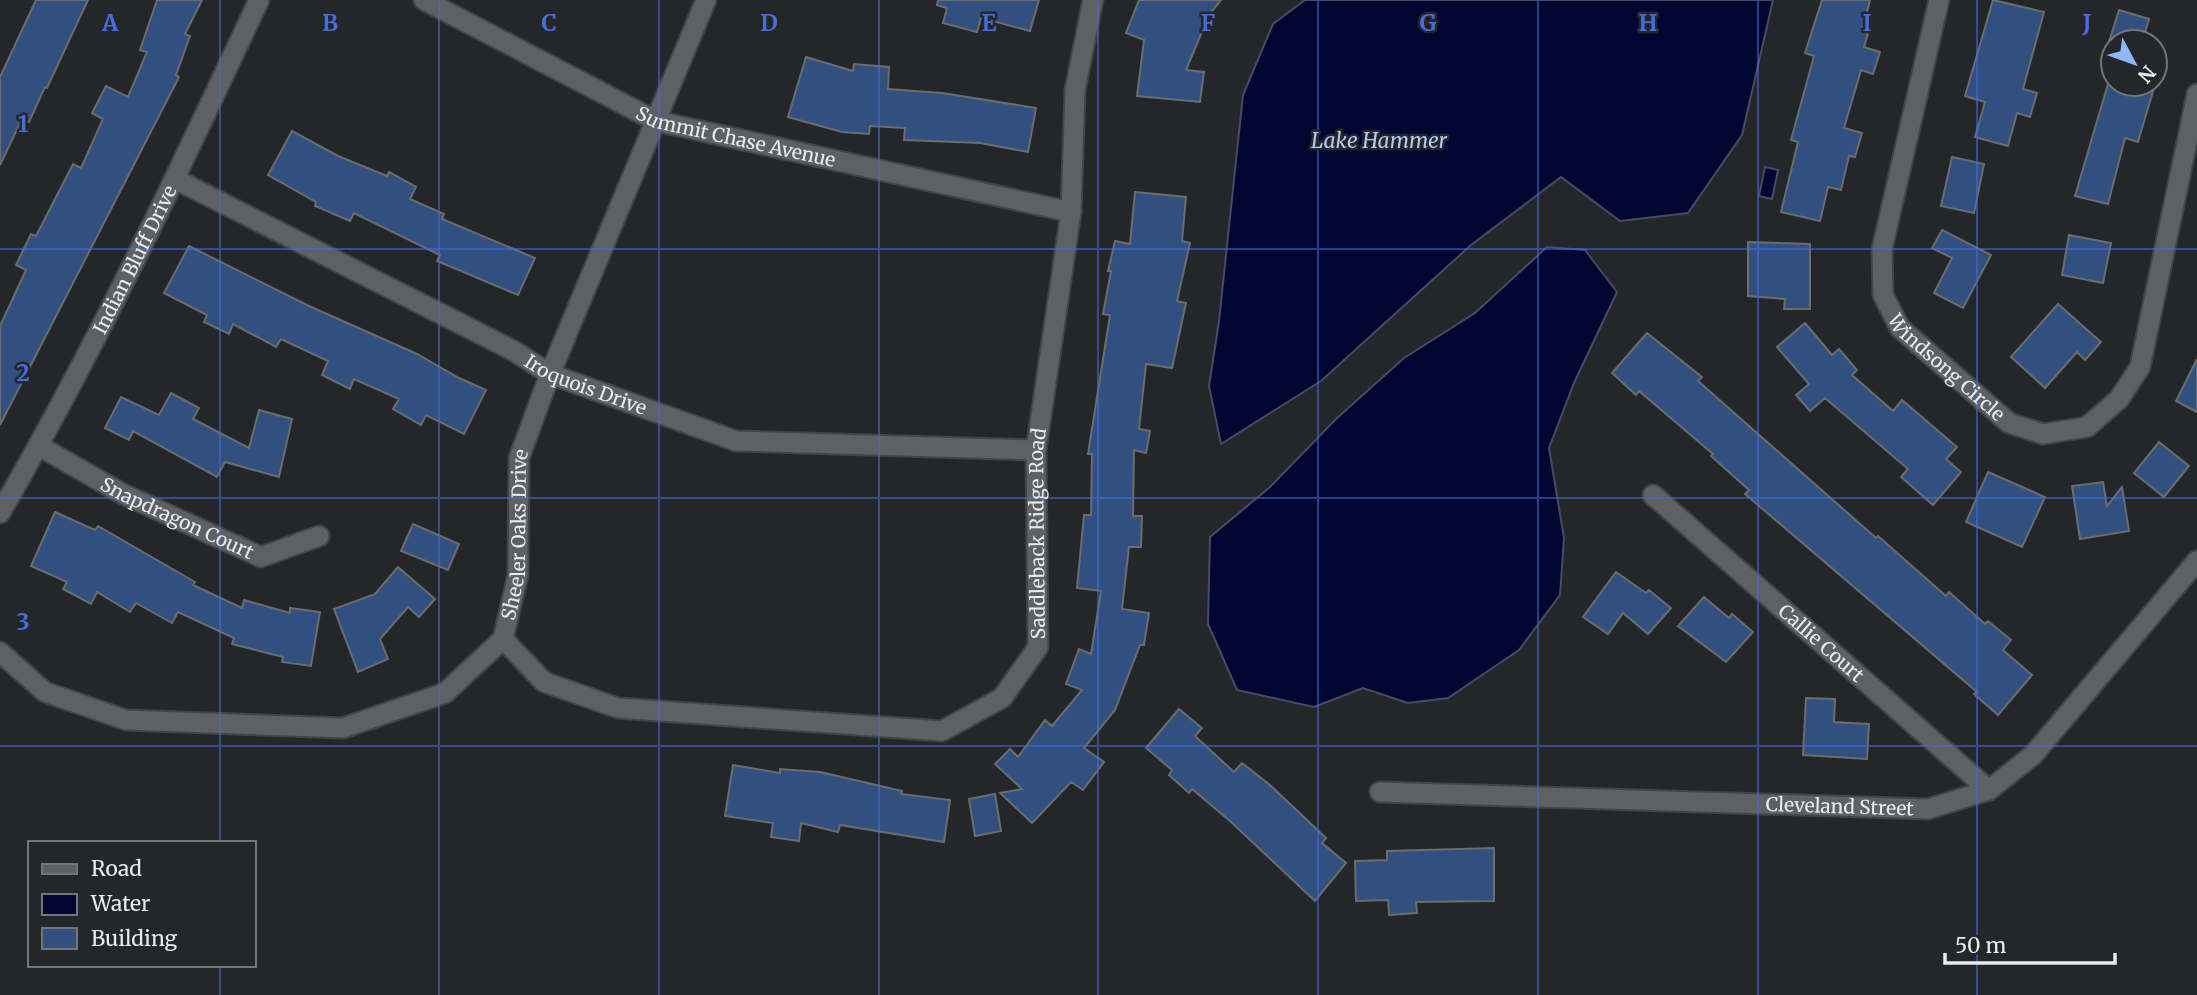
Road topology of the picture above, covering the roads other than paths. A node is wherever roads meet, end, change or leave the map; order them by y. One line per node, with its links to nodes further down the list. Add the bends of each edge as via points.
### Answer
1 (259, 0): 8 (street, Indian Bluff Drive)
2 (424, 0): 7 (street, Summit Chase Avenue)
3 (706, 0): 7 (street, Sheeler Oaks Drive)
4 (1093, 0): 9 (street, Saddleback Ridge Road, via 1075,90)
5 (1939, 0): 6 (street, Windsong Circle, via 1882,249 1883,295 1900,328 2008,423 2043,434 2087,427 2119,399 2140,367)
6 (2197, 94)
7 (656, 121): 9 (street, Summit Chase Avenue); 10 (street, Sheeler Oaks Drive)
8 (175, 180): 10 (street, Iroquois Drive, via 514,351); 11 (street, Indian Bluff Drive)
9 (1071, 212): 12 (street, Saddleback Ridge Road)
10 (550, 374): 12 (street, Iroquois Drive, via 736,441); 17 (street, Sheeler Oaks Drive, via 519,457 518,575)
11 (39, 446): 14 (street, Indian Bluff Drive); 15 (street, Snapdragon Court, via 123,494 261,557)
12 (1036, 450): 17 (street, Saddleback Ridge Road, via 1038,647 1002,698 942,731 618,708 544,682)
13 (1653, 495): 19 (street, Callie Court)
14 (0, 513)
15 (319, 537)
16 (2197, 561): 19 (street, Cleveland Street, via 2033,755)
17 (503, 639): 18 (street, Sheeler Oaks Drive, via 445,693 343,728 126,720 45,692)
18 (0, 652)
19 (1989, 790): 20 (street, Cleveland Street, via 1928,808)
20 (1380, 792)

